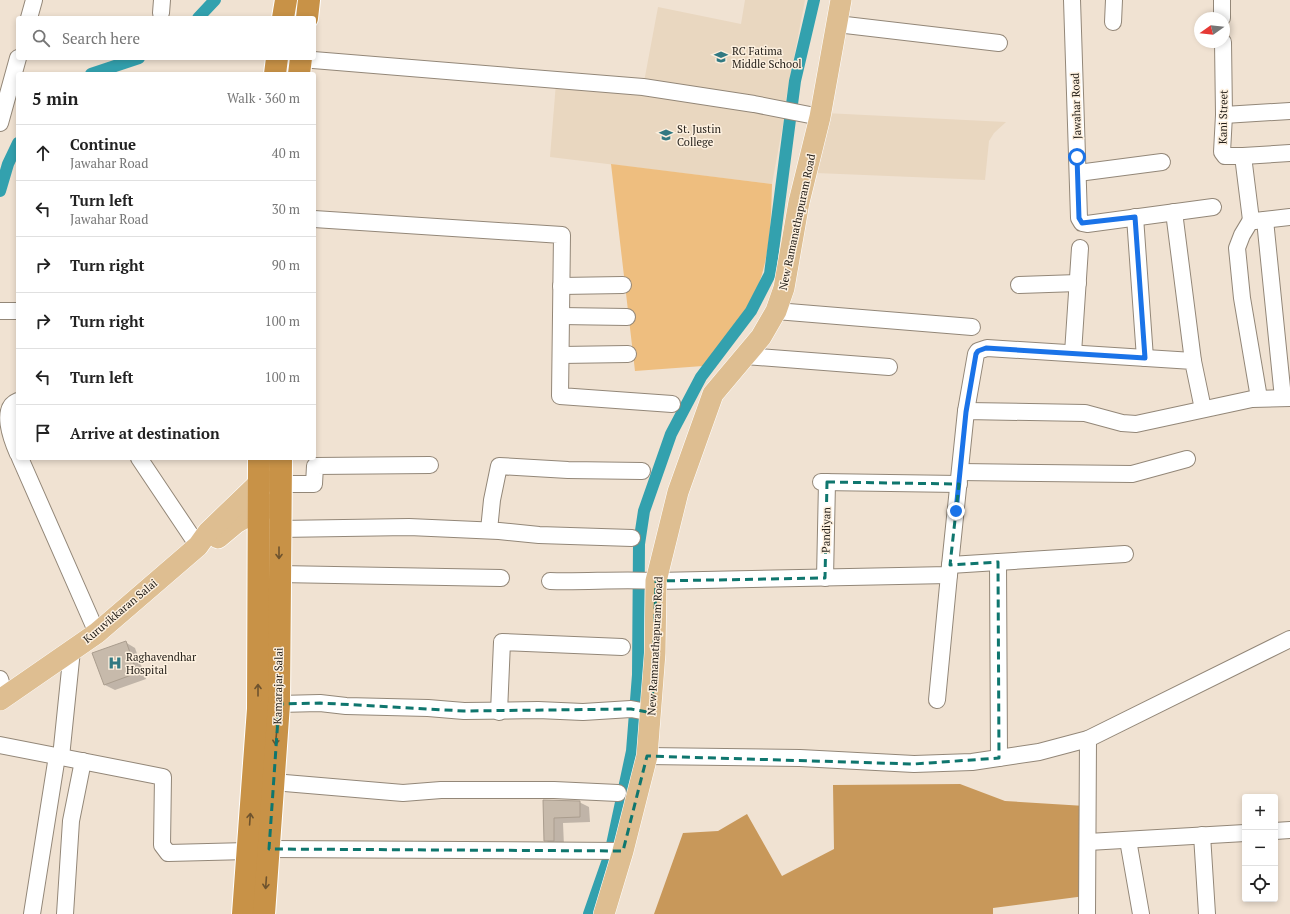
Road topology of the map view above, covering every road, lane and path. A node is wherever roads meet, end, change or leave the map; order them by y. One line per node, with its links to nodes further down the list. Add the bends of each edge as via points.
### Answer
1 (34, 0): 9 (street)
2 (286, 0): 10 (highway)
3 (309, 0): 11 (highway)
4 (841, 0): 13 (main road, New Ramanathapuram Road)
5 (1072, 0): 27 (street, Jawahar Road)
6 (1114, 0): 12 (street)
7 (1222, 0): 8 (street)
8 (1222, 12)
9 (30, 16)
10 (283, 16)
11 (307, 16)
12 (1113, 22)
13 (837, 24): 14 (street); 22 (main road, New Ramanathapuram Road)
14 (999, 43)
15 (1222, 48): 21 (street, Kani Street)
16 (17, 60): 23 (street)
17 (277, 60): 19 (highway)
18 (301, 64): 22 (street, via 644,87 754,104)
19 (275, 72)
20 (1290, 111): 21 (street)
21 (1224, 115): 25 (street, Kani Street, via 1222,152 1225,156)
22 (811, 116): 41 (main road, New Ramanathapuram Road, via 784,288)
23 (0, 122)
24 (1290, 153): 25 (street)
25 (1243, 156): 33 (street)
26 (1162, 162): 27 (street)
27 (1078, 173): 30 (street, Jawahar Road, via 1079,218 1082,223)
28 (1213, 206): 29 (street, Jawahar Road)
29 (1174, 212): 30 (street, Jawahar Road); 50 (street)
30 (1135, 217): 49 (street)
31 (1290, 217): 33 (street)
32 (316, 219): 38 (street, via 562,235)
33 (1258, 220): 52 (street, via 1242,235 1237,248 1242,298); 53 (street)
34 (1080, 248): 36 (street)
35 (1019, 284): 36 (street)
36 (1078, 284): 45 (street)
37 (623, 285): 38 (street)
38 (561, 286): 42 (street)
39 (0, 311): 40 (street)
40 (16, 311)
41 (776, 311): 44 (street); 48 (main road, New Ramanathapuram Road, via 761,337)
42 (561, 316): 43 (street); 47 (street)
43 (627, 317)
44 (972, 327)
45 (1073, 353): 49 (street); 57 (street, via 986,348 978,351)
46 (628, 354): 47 (street)
47 (561, 355): 55 (street, via 560,396)
48 (745, 356): 51 (street); 79 (main road, New Ramanathapuram Road, via 713,394)
49 (1145, 358): 50 (street)
50 (1193, 361): 56 (street)
51 (889, 367)
52 (1259, 398): 53 (street); 56 (street)
53 (1287, 398)
54 (16, 402): 58 (street, via 11,403 5,411 5,424)
55 (672, 404)
56 (1203, 409): 57 (street, via 1136,424 1122,423 1086,413)
57 (966, 412): 66 (street)
58 (16, 449)
59 (1187, 459): 66 (street, via 1132,474)
60 (21, 460): 81 (street)
61 (139, 460): 72 (street)
62 (260, 460): 67 (highway, Kamarajar Salai)
63 (280, 460): 67 (highway, Kamarajar Salai)
64 (430, 465): 67 (street, via 315,466 314,484)
65 (642, 471): 70 (street, via 499,466)
66 (960, 478): 75 (street); 78 (street, Pandiyan, via 824,482)
67 (275, 486): 68 (highway, Kamarajar Salai); 69 (highway, Kamarajar Salai); 72 (main road, Kuruvikkaran Salai, via 208,532)
68 (259, 513): 69 (street); 72 (main road, Kuruvikkaran Salai, via 236,523 213,542); 104 (highway, Kamarajar Salai, one-way to 68)
69 (279, 529): 70 (street, via 409,526); 76 (highway, Kamarajar Salai, one-way to 76)
70 (489, 530): 71 (street, via 539,535)
71 (632, 538)
72 (198, 546): 81 (main road, Kuruvikkaran Salai)
73 (1125, 554): 74 (street)
74 (998, 562): 75 (street); 94 (street)
75 (950, 570): 78 (street); 86 (street)
76 (279, 574): 77 (street); 87 (highway, Kamarajar Salai)
77 (501, 578)
78 (826, 578): 79 (street)
79 (644, 580): 80 (street); 88 (main road, New Ramanathapuram Road, via 655,653)
80 (550, 581)
81 (97, 633): 84 (main road, Kuruvikkaran Salai)
82 (1290, 639): 90 (street)
83 (622, 646): 89 (street, via 502,642)
84 (72, 650): 85 (main road, Kuruvikkaran Salai); 93 (street)
85 (2, 692)
86 (937, 700)
87 (279, 704): 89 (street, via 320,703); 96 (highway, Kamarajar Salai, one-way to 96)
88 (641, 711): 89 (street); 92 (main road, New Ramanathapuram Road)
89 (499, 712)
90 (1088, 739): 94 (street, via 1062,747); 103 (street)
91 (0, 745): 93 (street)
92 (647, 756): 94 (street, via 800,758 914,764 972,762); 105 (main road, New Ramanathapuram Road)
93 (59, 757): 95 (street); 106 (street)
94 (999, 758)
95 (83, 761): 104 (street, via 164,777 162,845 168,853); 107 (street, via 70,821)
96 (273, 782): 97 (street, via 403,793 441,790 554,790); 104 (highway, Kamarajar Salai)
97 (618, 794)
98 (1290, 830): 99 (street)
99 (1278, 831)
100 (1242, 833): 101 (street)
101 (1202, 835): 102 (street); 113 (street)
102 (1128, 840): 103 (street); 112 (street)
103 (1088, 842): 111 (street)
104 (258, 850): 105 (street); 108 (highway, Kamarajar Salai); 109 (highway, Kamarajar Salai, one-way to 109)
105 (613, 850): 110 (main road, New Ramanathapuram Road)
106 (32, 914)
107 (65, 914)
108 (243, 914)
109 (264, 914)
110 (604, 914)
111 (1087, 914)
112 (1142, 914)
113 (1207, 914)

